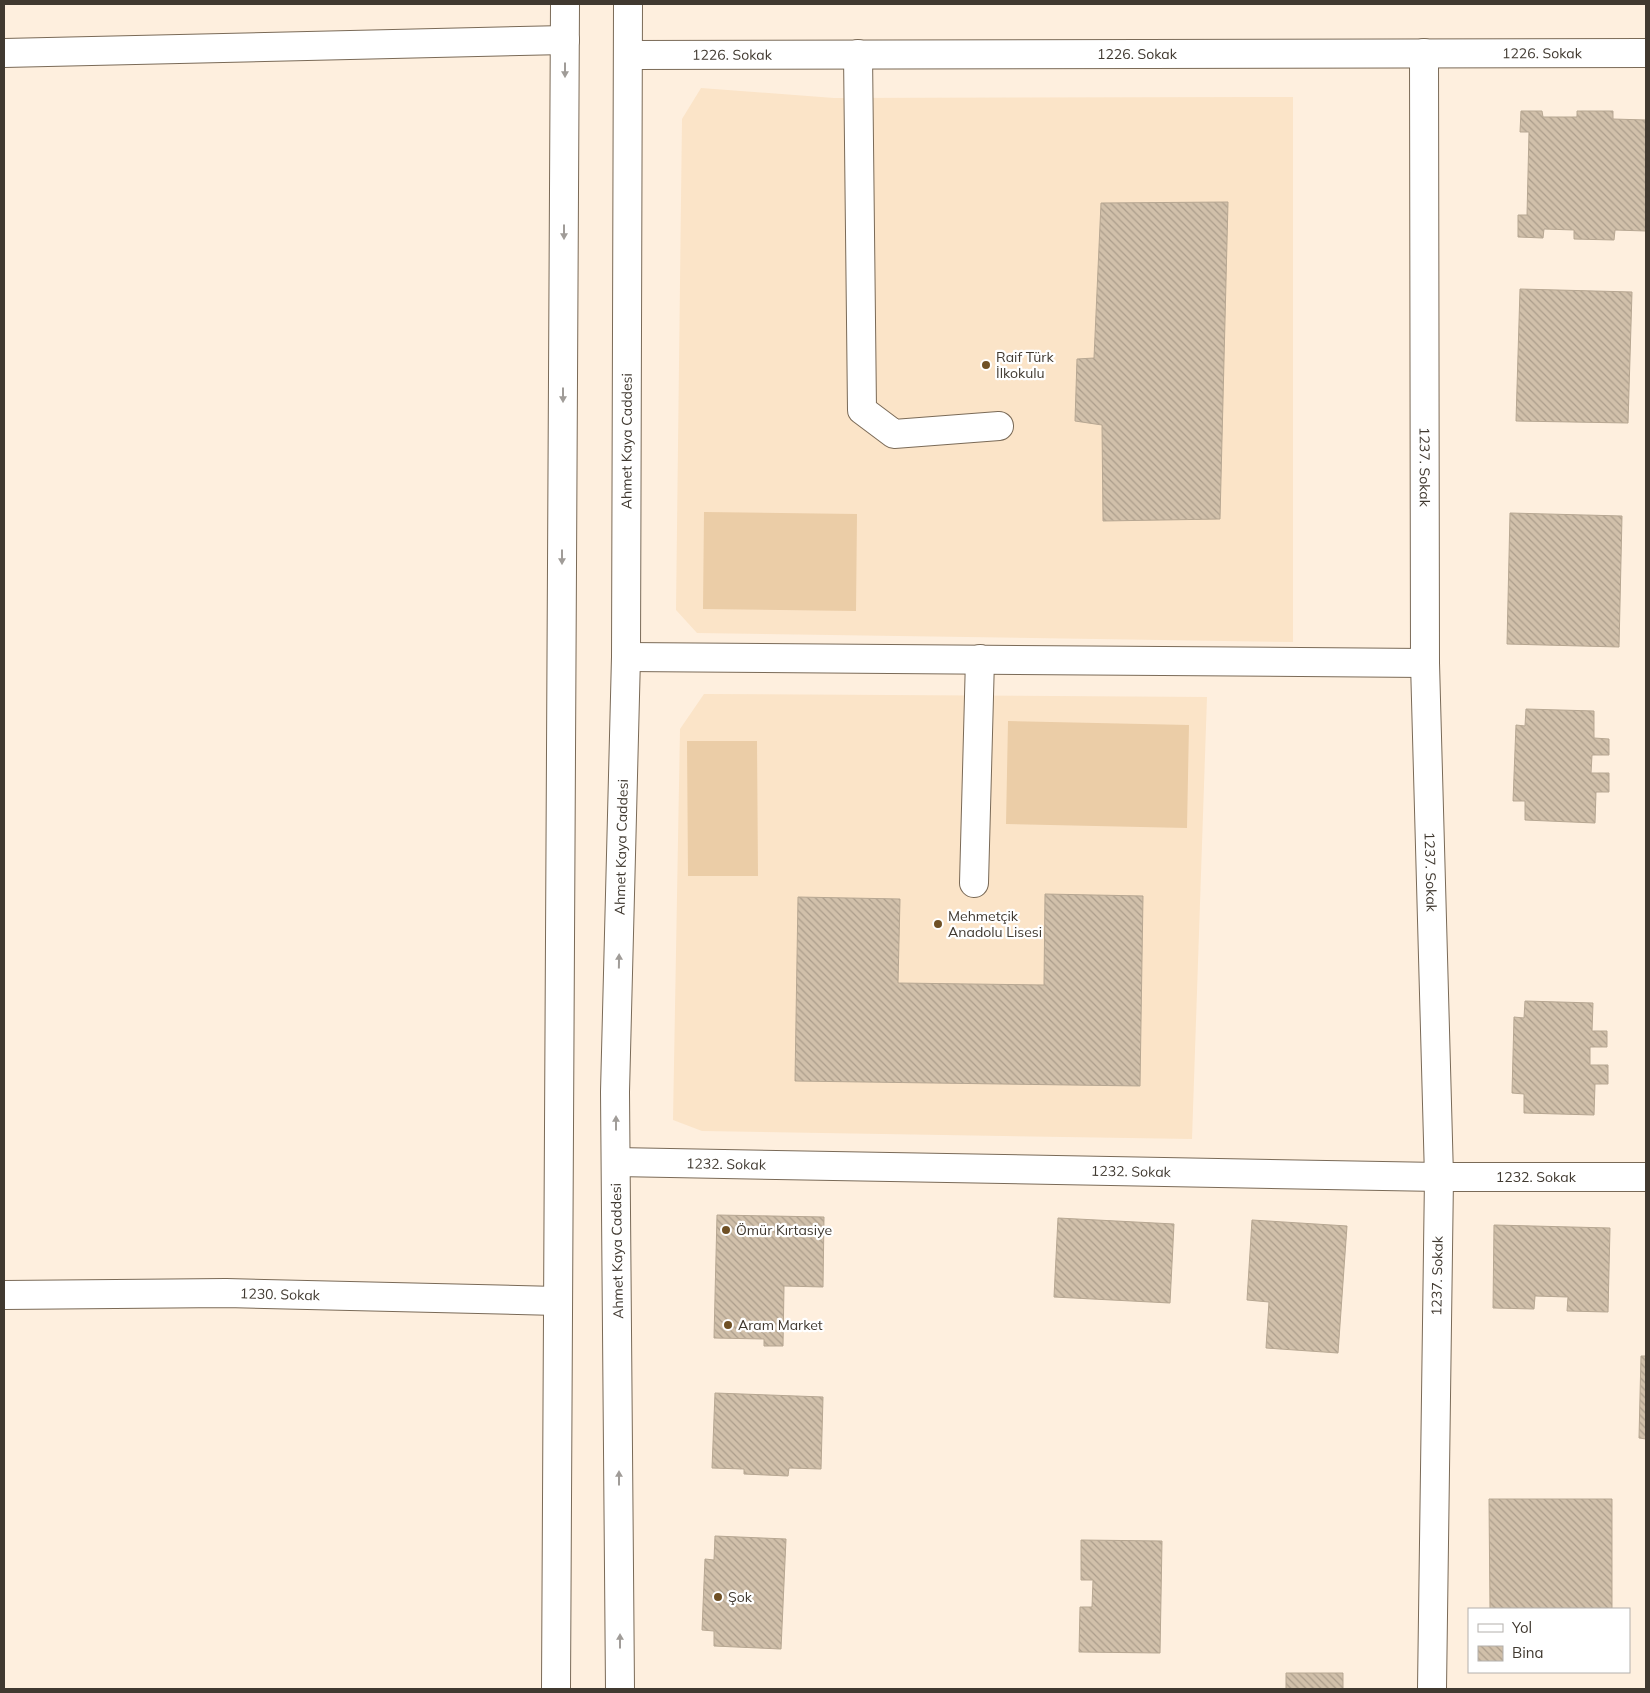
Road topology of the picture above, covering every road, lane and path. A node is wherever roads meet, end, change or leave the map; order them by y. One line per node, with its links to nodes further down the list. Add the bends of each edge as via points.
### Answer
1 (565, 4): 3 (street)
2 (628, 4): 8 (street, Ahmet Kaya Caddesi)
3 (565, 40): 4 (street); 18 (street, one-way to 18)
4 (4, 53)
5 (1424, 53): 6 (street, 1226. Sokak); 7 (street, 1226. Sokak); 12 (street, 1237. Sokak)
6 (1646, 53)
7 (858, 54): 8 (street, 1226. Sokak); 9 (street, via 862,410 894,434)
8 (628, 55): 10 (street, Ahmet Kaya Caddesi)
9 (999, 426)
10 (626, 656): 11 (street); 14 (street, Ahmet Kaya Caddesi, one-way to 10)
11 (980, 659): 12 (street); 13 (street)
12 (1425, 663): 15 (street, 1237. Sokak)
13 (974, 882)
14 (616, 1162): 15 (street, 1232. Sokak); 20 (street, Ahmet Kaya Caddesi, one-way to 14)
15 (1439, 1177): 16 (street, 1232. Sokak); 21 (street, 1237. Sokak)
16 (1646, 1177)
17 (4, 1295): 18 (street, 1230. Sokak, via 226,1293)
18 (557, 1301): 19 (street)
19 (556, 1689)
20 (620, 1689)
21 (1432, 1689)

